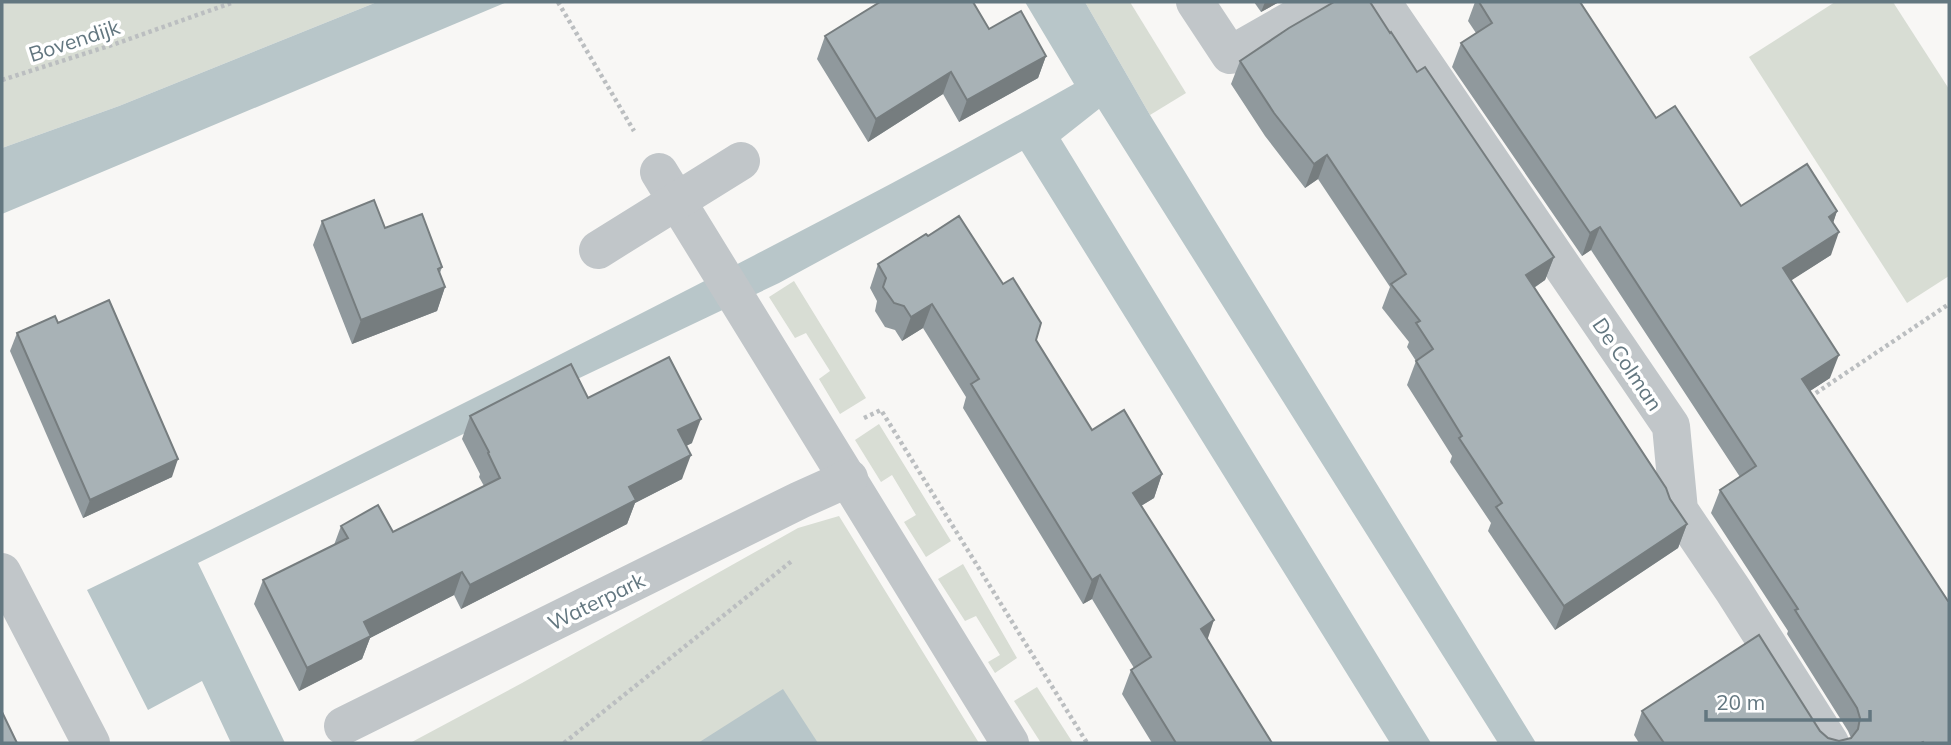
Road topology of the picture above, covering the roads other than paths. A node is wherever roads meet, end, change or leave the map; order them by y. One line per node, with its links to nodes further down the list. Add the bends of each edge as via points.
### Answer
1 (1195, 2): 2 (street, via 1230,55)
2 (1323, 2)
3 (1382, 2): 12 (street, De Colman, via 1671,426 1679,510)
4 (741, 161): 5 (street)
5 (667, 187): 6 (street); 7 (street)
6 (598, 250)
7 (849, 478): 9 (street, Waterpark); 11 (street)
8 (2, 572): 10 (street)
9 (343, 726)
10 (91, 743)
11 (1010, 743)
12 (1830, 743)

